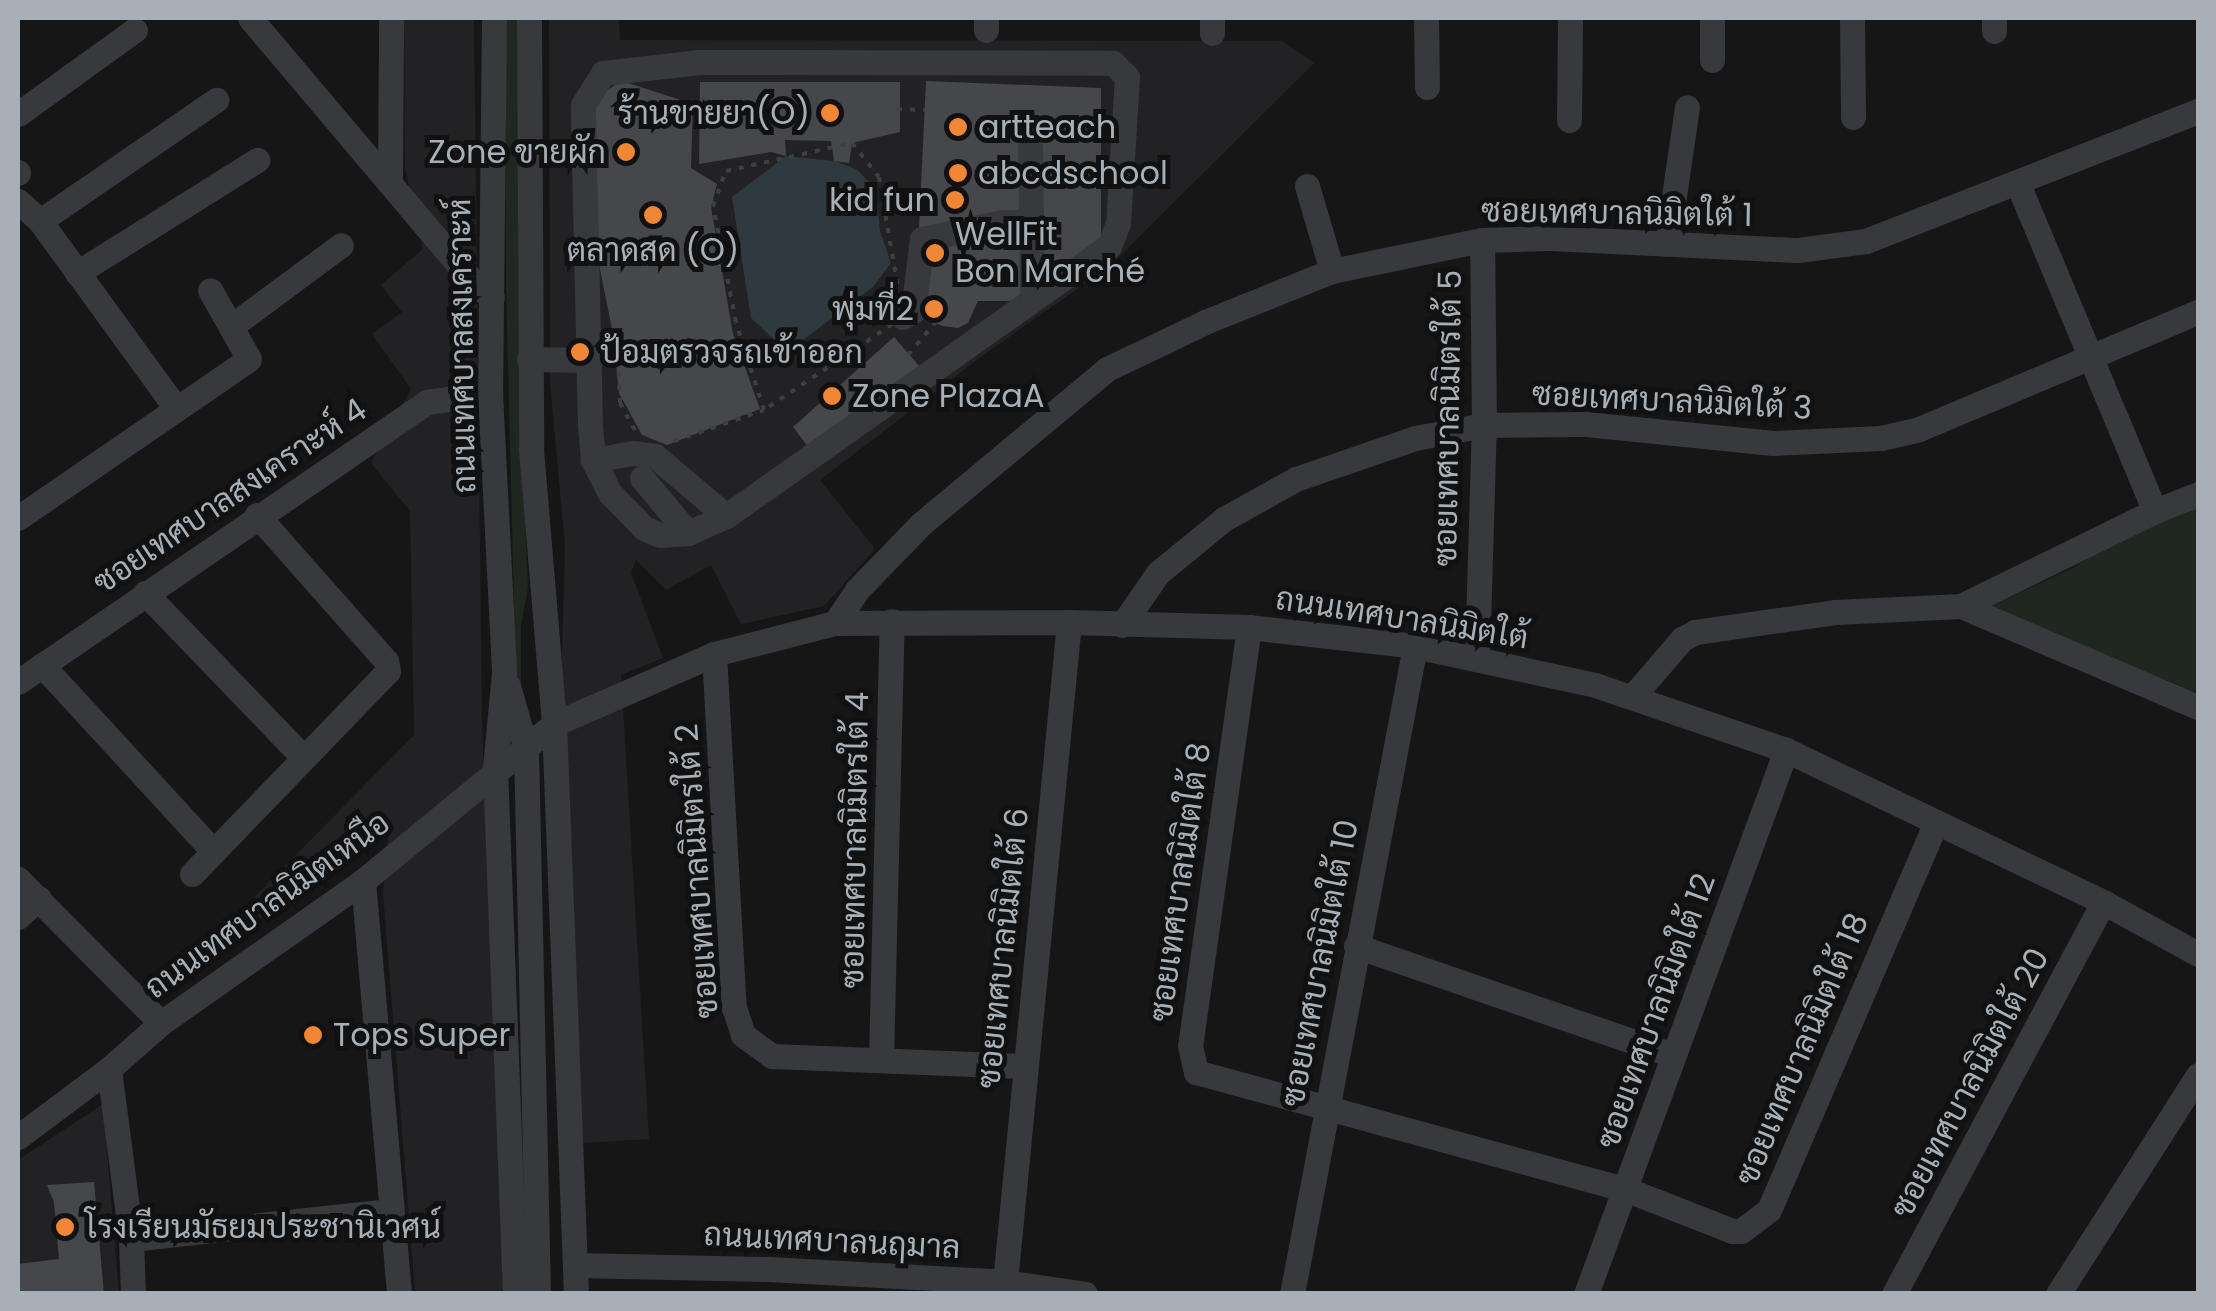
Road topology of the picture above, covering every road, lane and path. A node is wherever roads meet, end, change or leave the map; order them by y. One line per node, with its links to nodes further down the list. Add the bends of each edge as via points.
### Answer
1 (250, 18): 22 (street)
2 (391, 18): 22 (street)
3 (494, 18): 35 (street, ถนนเทศบาลสงเคราะห์)
4 (529, 18): 43 (street, ถนนเทศบาลสงเคราะห์)
5 (1426, 18): 11 (street)
6 (1570, 18): 19 (street)
7 (1712, 18): 10 (street)
8 (1852, 18): 18 (street)
9 (135, 30): 17 (street)
10 (1712, 60)
11 (1427, 87)
12 (216, 100): 26 (street)
13 (1687, 108): 29 (street)
14 (897, 109): 15 (path)
15 (925, 110)
16 (2198, 112): 23 (street, ซอยเทศบาลนิมิตใต้ 1)
17 (18, 114)
18 (1853, 117)
19 (1569, 120)
20 (1030, 148): 27 (street)
21 (257, 160): 32 (street)
22 (390, 179): 35 (street)
23 (2018, 184): 29 (street, ซอยเทศบาลนิมิตใต้ 1, via 1866,240 1798,250); 41 (street)
24 (1307, 186): 31 (street)
25 (18, 202): 26 (street)
26 (40, 221): 32 (street)
27 (1031, 222): 34 (street); 37 (street, via 922,239 913,311)
28 (1482, 240): 29 (street, ซอยเทศบาลนิมิตใต้ 1); 31 (street, ซอยเทศบาลนิมิตใต้ 1); 48 (street, ซอยเทศบาลนิมิตรใต้ 5)
29 (1668, 244)
30 (340, 245): 39 (street)
31 (1332, 271): 63 (street, ซอยเทศบาลนิมิตใต้ 1, via 1108,368 921,524)
32 (77, 273): 46 (street)
33 (210, 290): 39 (street)
34 (1032, 296): 44 (street, via 1108,246 1118,223 1127,78 1113,62 616,68 594,82 582,106); 56 (street)
35 (492, 298): 45 (street, ถนนเทศบาลสงเคราะห์)
36 (2198, 312): 41 (street, ซอยเทศบาลนิมิตใต้ 3)
37 (903, 318): 47 (path); 47 (path, via 879,177 852,143 726,170 712,206 736,322)
38 (938, 318): 42 (path)
39 (233, 325): 46 (street, via 249,359)
40 (617, 334): 49 (path, via 620,403)
41 (2092, 354): 48 (street, ซอยเทศบาลนิมิตใต้ 3, via 1919,429 1882,438 1773,442 1586,424); 54 (street)
42 (908, 355)
43 (529, 359): 44 (street); 70 (street, ถนนเทศบาลสงเคราะห์)
44 (590, 360): 51 (street)
45 (490, 393): 55 (street, ซอยเทศบาลสงเคราะห์ 4, via 427,402); 71 (street, ถนนเทศบาลสงเคราะห์)
46 (176, 408): 57 (street)
47 (764, 410): 50 (path, via 678,442)
48 (1484, 425): 64 (street, ซอยเทศบาลนิมิตใต้ 3, via 1416,438 1296,479 1224,519 1158,573); 68 (street, ซอยเทศบาลนิมิตรใต้ 5)
49 (639, 438)
50 (658, 440)
51 (593, 460): 56 (street, via 655,456); 58 (street, via 630,518 660,535)
52 (642, 478): 58 (street)
53 (2198, 494): 54 (street)
54 (2155, 511): 60 (street)
55 (257, 515): 59 (street, ซอยเทศบาลสงเคราะห์ 4); 78 (street, via 388,667)
56 (726, 516): 58 (street)
57 (18, 518)
58 (688, 533)
59 (145, 592): 69 (street, ซอยเทศบาลสงเคราะห์ 4); 78 (street)
60 (1961, 606): 73 (street, via 1835,612 1695,632); 74 (street)
61 (892, 621): 62 (street, ถนนเทศบาลนิมิตใต้); 63 (street, ถนนเทศบาลนิมิตใต้); 92 (street, ซอยเทศบาลนิมิตรใต้ 4)
62 (1069, 622): 64 (street, ถนนเทศบาลนิมิตใต้); 93 (street, ซอยเทศบาลนิมิตใต้ 6)
63 (836, 623): 67 (street, ถนนเทศบาลนิมิตใต้)
64 (1122, 625): 65 (street, ถนนเทศบาลนิมิตใต้)
65 (1249, 627): 66 (street, ถนนเทศบาลนิมิตใต้); 96 (street, ซอยเทศบาลนิมิตใต้ 8, via 1190,1057 1204,1076)
66 (1415, 646): 68 (street, ถนนเทศบาลนิมิตใต้); 88 (street, ซอยเทศบาลนิมิตใต้ 10)
67 (714, 654): 75 (street, ถนนเทศบาลนิมิตใต้); 92 (street, ซอยเทศบาลนิมิตรใต้ 2, via 734,1007 743,1035 772,1056)
68 (1477, 657): 73 (street, ถนนเทศบาลนิมิตใต้)
69 (42, 665): 72 (street, ซอยเทศบาลสงเคราะห์ 4); 81 (street)
70 (546, 668): 75 (street, ถนนเทศบาลสงเคราะห์); 76 (street, ถนนเทศบาลสงเคราะห์)
71 (504, 672): 76 (street, ถนนเทศบาลสงเคราะห์); 79 (street, ถนนเทศบาลสงเคราะห์)
72 (18, 682)
73 (1634, 695): 77 (street, ถนนเทศบาลนิมิตใต้)
74 (2198, 707)
75 (554, 724): 76 (street, ถนนเทศบาลนิมิตเหนือ); 101 (street, ถนนเทศบาลสงเคราะห์)
76 (526, 749): 79 (street, ถนนเทศบาลนิมิตเหนือ); 107 (street, ถนนเทศบาลสงเคราะห์)
77 (1786, 750): 80 (street, ถนนเทศบาลนิมิตใต้); 91 (street, ซอยเทศบาลนิมิตใต้ 12)
78 (303, 757): 81 (street)
79 (494, 769): 84 (street, ถนนเทศบาลนิมิตเหนือ); 106 (street, ถนนเทศบาลสงเคราะห์)
80 (1934, 824): 86 (street, ถนนเทศบาลนิมิตใต้); 98 (street, ซอยเทศบาลนิมิตใต้ 18, via 1768,1210 1732,1230)
81 (213, 852): 82 (street)
82 (192, 874)
83 (18, 879): 85 (street)
84 (362, 881): 90 (street, ถนนเทศบาลนิมิตเหนือ); 99 (street)
85 (39, 898): 87 (street); 90 (street)
86 (2103, 902): 89 (street, ถนนเทศบาลนิมิตใต้); 112 (street, ซอยเทศบาลนิมิตใต้ 20)
87 (18, 917)
88 (1356, 946): 91 (street); 96 (street, ซอยเทศบาลนิมิตใต้ 10)
89 (2198, 954)
90 (161, 1023): 94 (street, ถนนเทศบาลนิมิตเหนือ)
91 (1673, 1055): 98 (street, ซอยเทศบาลนิมิตใต้ 12)
92 (881, 1060): 93 (street, ซอยเทศบาลนิมิตรใต้ 2)
93 (1024, 1066): 103 (street, ซอยเทศบาลนิมิตใต้ 6)
94 (109, 1070): 97 (street, ถนนเทศบาลนิมิตเหนือ); 100 (street)
95 (2198, 1075): 113 (street)
96 (1324, 1108): 98 (street, ซอยเทศบาลนิมิตใต้ 8); 110 (street, ซอยเทศบาลนิมิตใต้ 10)
97 (18, 1137)
98 (1625, 1189): 111 (street, ซอยเทศบาลนิมิตใต้ 12)
99 (389, 1212): 100 (street); 105 (street)
100 (130, 1239): 104 (street)
101 (575, 1265): 102 (street, ถนนเทศบาลนฤมาล); 108 (street, ถนนเทศบาลสงเคราะห์)
102 (769, 1281): 103 (street, ถนนเทศบาลนฤมาล)
103 (1006, 1282): 109 (street, ถนนเทศบาลนฤมาล)
104 (132, 1294)
105 (398, 1294)
106 (515, 1294)
107 (538, 1294)
108 (576, 1294)
109 (1085, 1294)
110 (1292, 1294)
111 (1586, 1294)
112 (1894, 1294)
113 (2058, 1294)

